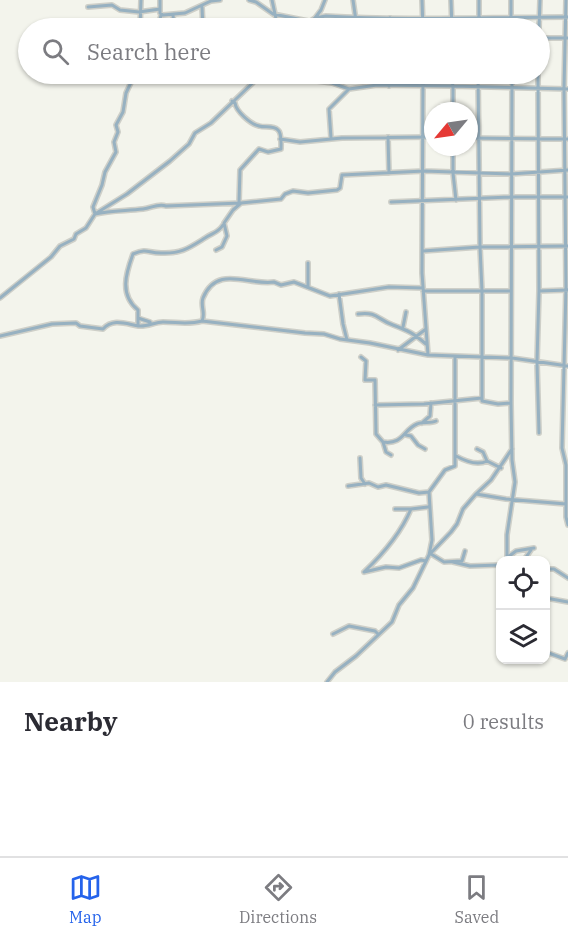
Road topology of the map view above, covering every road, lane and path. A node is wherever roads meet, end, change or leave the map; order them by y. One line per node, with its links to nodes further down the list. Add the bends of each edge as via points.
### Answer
1 (141, 0): 18 (street)
2 (160, 0): 17 (street)
3 (220, 0): 14 (street)
4 (249, 0): 21 (street)
5 (272, 0): 21 (street)
6 (325, 0): 32 (street)
7 (353, 0): 34 (street)
8 (422, 0): 37 (street)
9 (451, 0): 22 (street)
10 (479, 0): 23 (street)
11 (511, 0): 24 (street)
12 (540, 0): 25 (street)
13 (566, 0): 26 (street)
14 (206, 2): 16 (street)
15 (88, 7): 18 (street, via 112,5)
16 (202, 7): 20 (street); 30 (street)
17 (160, 9): 18 (street); 19 (street)
18 (141, 12): 27 (street)
19 (161, 15): 20 (street); 28 (street)
20 (173, 15): 29 (street)
21 (275, 16): 31 (street)
22 (452, 17): 23 (street); 37 (street)
23 (479, 17): 24 (street)
24 (511, 17): 25 (street)
25 (540, 17): 26 (street)
26 (567, 17): 39 (street)
27 (141, 18)
28 (160, 18)
29 (173, 18)
30 (203, 18)
31 (287, 18)
32 (315, 18): 33 (street)
33 (352, 18)
34 (357, 18)
35 (370, 18): 36 (street)
36 (390, 18): 37 (street)
37 (423, 18)
38 (550, 38): 39 (street)
39 (567, 38): 53 (street)
40 (130, 84): 80 (street, via 116,125 116,152 93,207)
41 (251, 84): 54 (street)
42 (337, 84): 52 (street)
43 (453, 84): 48 (street)
44 (477, 84): 49 (street)
45 (537, 84): 51 (street)
46 (423, 85): 47 (street); 48 (street); 57 (street)
47 (389, 86): 52 (street)
48 (453, 87): 49 (street); 55 (street)
49 (477, 87): 50 (street); 59 (street)
50 (512, 87): 51 (street); 63 (street)
51 (537, 88): 53 (street); 61 (street)
52 (349, 89): 58 (street, via 329,109)
53 (566, 89): 62 (street)
54 (232, 101): 60 (street, via 252,123 280,130); 80 (street, via 135,189)
55 (453, 102)
56 (388, 137): 57 (street); 58 (street); 67 (street)
57 (423, 137): 66 (street)
58 (331, 138): 60 (street, via 300,142)
59 (480, 138): 63 (street); 70 (street)
60 (280, 139): 79 (street, via 280,150 259,149 240,170)
61 (538, 139): 62 (street); 63 (street); 68 (street)
62 (567, 139): 65 (street)
63 (511, 140): 71 (street)
64 (453, 156): 69 (street)
65 (567, 170): 68 (street); 73 (street)
66 (424, 171): 67 (street); 69 (street); 77 (street)
67 (389, 172): 79 (street, via 342,175 337,190 293,191 281,199)
68 (539, 172): 71 (street); 75 (street)
69 (453, 173): 70 (street); 76 (street)
70 (480, 173): 71 (street); 74 (street)
71 (511, 174): 72 (street)
72 (511, 197): 74 (street); 75 (street); 85 (street)
73 (567, 197): 75 (street); 82 (street)
74 (480, 198): 76 (street); 83 (street)
75 (538, 198): 84 (street)
76 (456, 200): 77 (street)
77 (423, 201): 78 (street); 87 (street)
78 (391, 202)
79 (240, 203): 80 (street, via 160,204); 81 (street)
80 (95, 214): 96 (street, via 74,239 60,246)
81 (224, 223): 86 (street, via 226,238); 99 (street, via 216,234 188,250 146,250 133,254 125,286 138,310)
82 (567, 246): 84 (street); 91 (street)
83 (480, 247): 85 (street); 87 (street); 92 (street)
84 (539, 247): 85 (street); 94 (street)
85 (512, 248): 93 (street)
86 (216, 250)
87 (423, 251): 90 (street)
88 (308, 263): 89 (street)
89 (308, 286): 95 (street, via 329,296); 100 (street, via 238,278 219,280 210,285 203,298)
90 (423, 289): 92 (street); 95 (street, via 389,287); 106 (street)
91 (567, 290): 94 (street); 105 (street)
92 (482, 291): 93 (street); 115 (street)
93 (510, 291): 116 (street)
94 (539, 291): 117 (street)
95 (339, 294): 109 (street)
96 (0, 298)
97 (406, 312): 104 (street)
98 (358, 314): 104 (street, via 370,312)
99 (138, 318): 101 (street); 102 (street); 103 (street)
100 (202, 321): 101 (street); 109 (street)
101 (151, 323): 103 (street)
102 (134, 324): 103 (street); 107 (street, via 111,322 100,329 76,323 52,324)
103 (138, 326)
104 (403, 327): 108 (street)
105 (567, 328): 118 (street)
106 (426, 329): 108 (street); 110 (street)
107 (0, 336)
108 (417, 336): 110 (street); 111 (street)
109 (347, 340): 111 (street)
110 (427, 345): 112 (street)
111 (398, 350): 112 (street)
112 (428, 355): 113 (street)
113 (455, 356): 115 (street); 121 (street)
114 (361, 357): 125 (street, via 366,361 365,380 375,380)
115 (482, 357): 116 (street); 120 (street)
116 (512, 358): 117 (street); 119 (street)
117 (537, 362): 118 (street); 128 (street)
118 (566, 366): 144 (street, via 562,448)
119 (511, 391): 123 (street); 124 (street)
120 (482, 398): 121 (street); 124 (street, via 485,403)
121 (454, 400): 122 (street); 135 (street)
122 (431, 403): 125 (street); 127 (street, via 430,416)
123 (511, 403): 124 (street); 131 (street)
124 (503, 404)
125 (375, 405): 130 (street, via 376,434)
126 (436, 421): 127 (street)
127 (422, 423): 129 (street, via 415,424)
128 (539, 433)
129 (405, 435): 130 (street, via 394,442); 132 (street)
130 (383, 442): 134 (street)
131 (513, 448): 138 (street); 143 (street)
132 (425, 449)
133 (477, 449): 137 (street)
134 (391, 455)
135 (456, 456): 137 (street, via 480,464); 141 (street, via 455,467 445,470)
136 (360, 458): 139 (street)
137 (487, 461): 138 (street)
138 (501, 468): 142 (street)
139 (365, 484): 140 (street); 141 (street)
140 (348, 486)
141 (429, 492): 145 (street)
142 (476, 494): 143 (street); 151 (street)
143 (513, 499): 144 (street); 150 (street, via 507,535)
144 (567, 504): 148 (street)
145 (428, 507): 147 (street); 151 (street)
146 (395, 509): 147 (street)
147 (411, 509): 154 (street, via 402,529 364,572)
148 (568, 525)
149 (465, 551): 155 (street, via 464,560)
150 (509, 553): 152 (street); 153 (street, via 532,549)
151 (430, 555): 154 (street); 155 (street)
152 (508, 556)
153 (527, 556)
154 (426, 561): 162 (street, via 394,619)
155 (453, 562): 156 (street)
156 (496, 565)
157 (550, 569): 158 (street)
158 (568, 578)
159 (550, 599): 160 (street)
160 (568, 602)
161 (333, 634): 162 (street, via 349,626)
162 (378, 634): 165 (street)
163 (550, 653): 164 (street, via 565,659)
164 (568, 653)
165 (327, 682)

